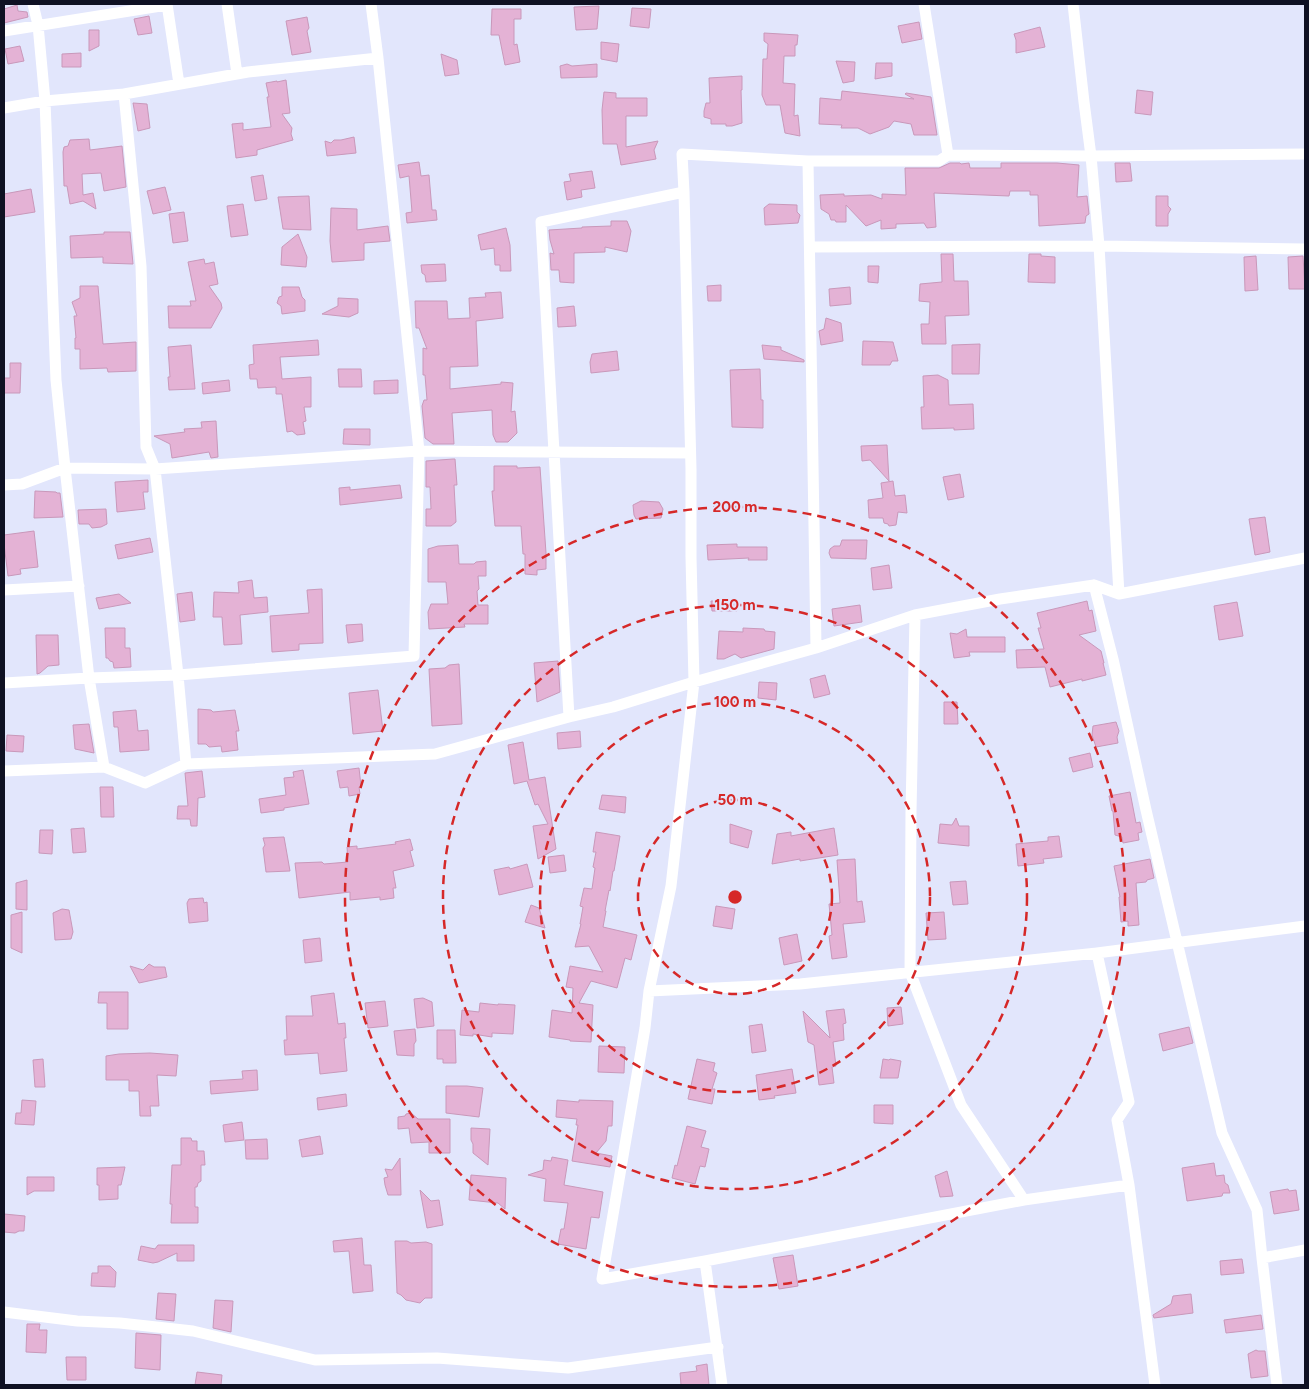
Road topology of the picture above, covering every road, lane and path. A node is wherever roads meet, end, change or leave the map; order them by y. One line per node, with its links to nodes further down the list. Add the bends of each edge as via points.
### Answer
1 (33, 4): 7 (street)
2 (227, 4): 10 (street)
3 (371, 4): 9 (street)
4 (924, 4): 16 (street)
5 (1073, 4): 17 (street)
6 (167, 5): 7 (street); 11 (street)
7 (38, 25): 8 (street); 13 (street)
8 (4, 31)
9 (378, 58): 10 (street); 23 (street)
10 (237, 74): 11 (street)
11 (179, 84): 12 (street)
12 (124, 94): 13 (street); 27 (street, via 142,266 146,447)
13 (45, 102): 14 (street); 26 (street, via 56,380)
14 (4, 108)
15 (1305, 154): 17 (street)
16 (948, 155): 17 (street); 18 (street, via 939,161)
17 (1091, 156): 20 (street)
18 (808, 161): 19 (street, via 682,154); 21 (street)
19 (684, 192): 24 (street, via 541,222); 25 (street)
20 (1099, 246): 21 (street); 22 (street); 33 (street)
21 (810, 247): 35 (street)
22 (1305, 249)
23 (419, 451): 24 (street); 27 (street); 36 (street, via 414,656)
24 (554, 451): 25 (street); 40 (street)
25 (690, 453): 38 (street)
26 (65, 468): 27 (street); 28 (street, via 22,484); 31 (street)
27 (154, 469): 36 (street)
28 (4, 485)
29 (1305, 558): 33 (street)
30 (1094, 585): 33 (street); 34 (street); 45 (street)
31 (78, 586): 32 (street); 37 (street)
32 (4, 590)
33 (1119, 594)
34 (915, 615): 35 (street); 47 (street)
35 (816, 648): 38 (street)
36 (178, 675): 37 (street); 41 (street)
37 (89, 678): 39 (street); 42 (street)
38 (694, 682): 40 (street); 48 (street, via 671,886)
39 (4, 683)
40 (569, 717): 41 (street, via 435,754)
41 (186, 764): 42 (street, via 145,783)
42 (104, 767): 43 (street)
43 (4, 772)
44 (1305, 926): 45 (street)
45 (1177, 942): 46 (street); 52 (street, via 1222,1133 1257,1210)
46 (1096, 953): 47 (street); 49 (street, via 1129,1102 1117,1120)
47 (910, 972): 48 (street, via 800,984); 50 (street, via 961,1105)
48 (649, 990): 53 (street, via 602,1279)
49 (1129, 1185): 50 (street); 57 (street)
50 (1024, 1200): 53 (street)
51 (1305, 1250): 52 (street)
52 (1262, 1258): 58 (street)
53 (706, 1260): 55 (street)
54 (4, 1312): 55 (street, via 193,1330 315,1360 437,1358 568,1368)
55 (718, 1347): 56 (street)
56 (722, 1385)
57 (1155, 1385)
58 (1277, 1385)

